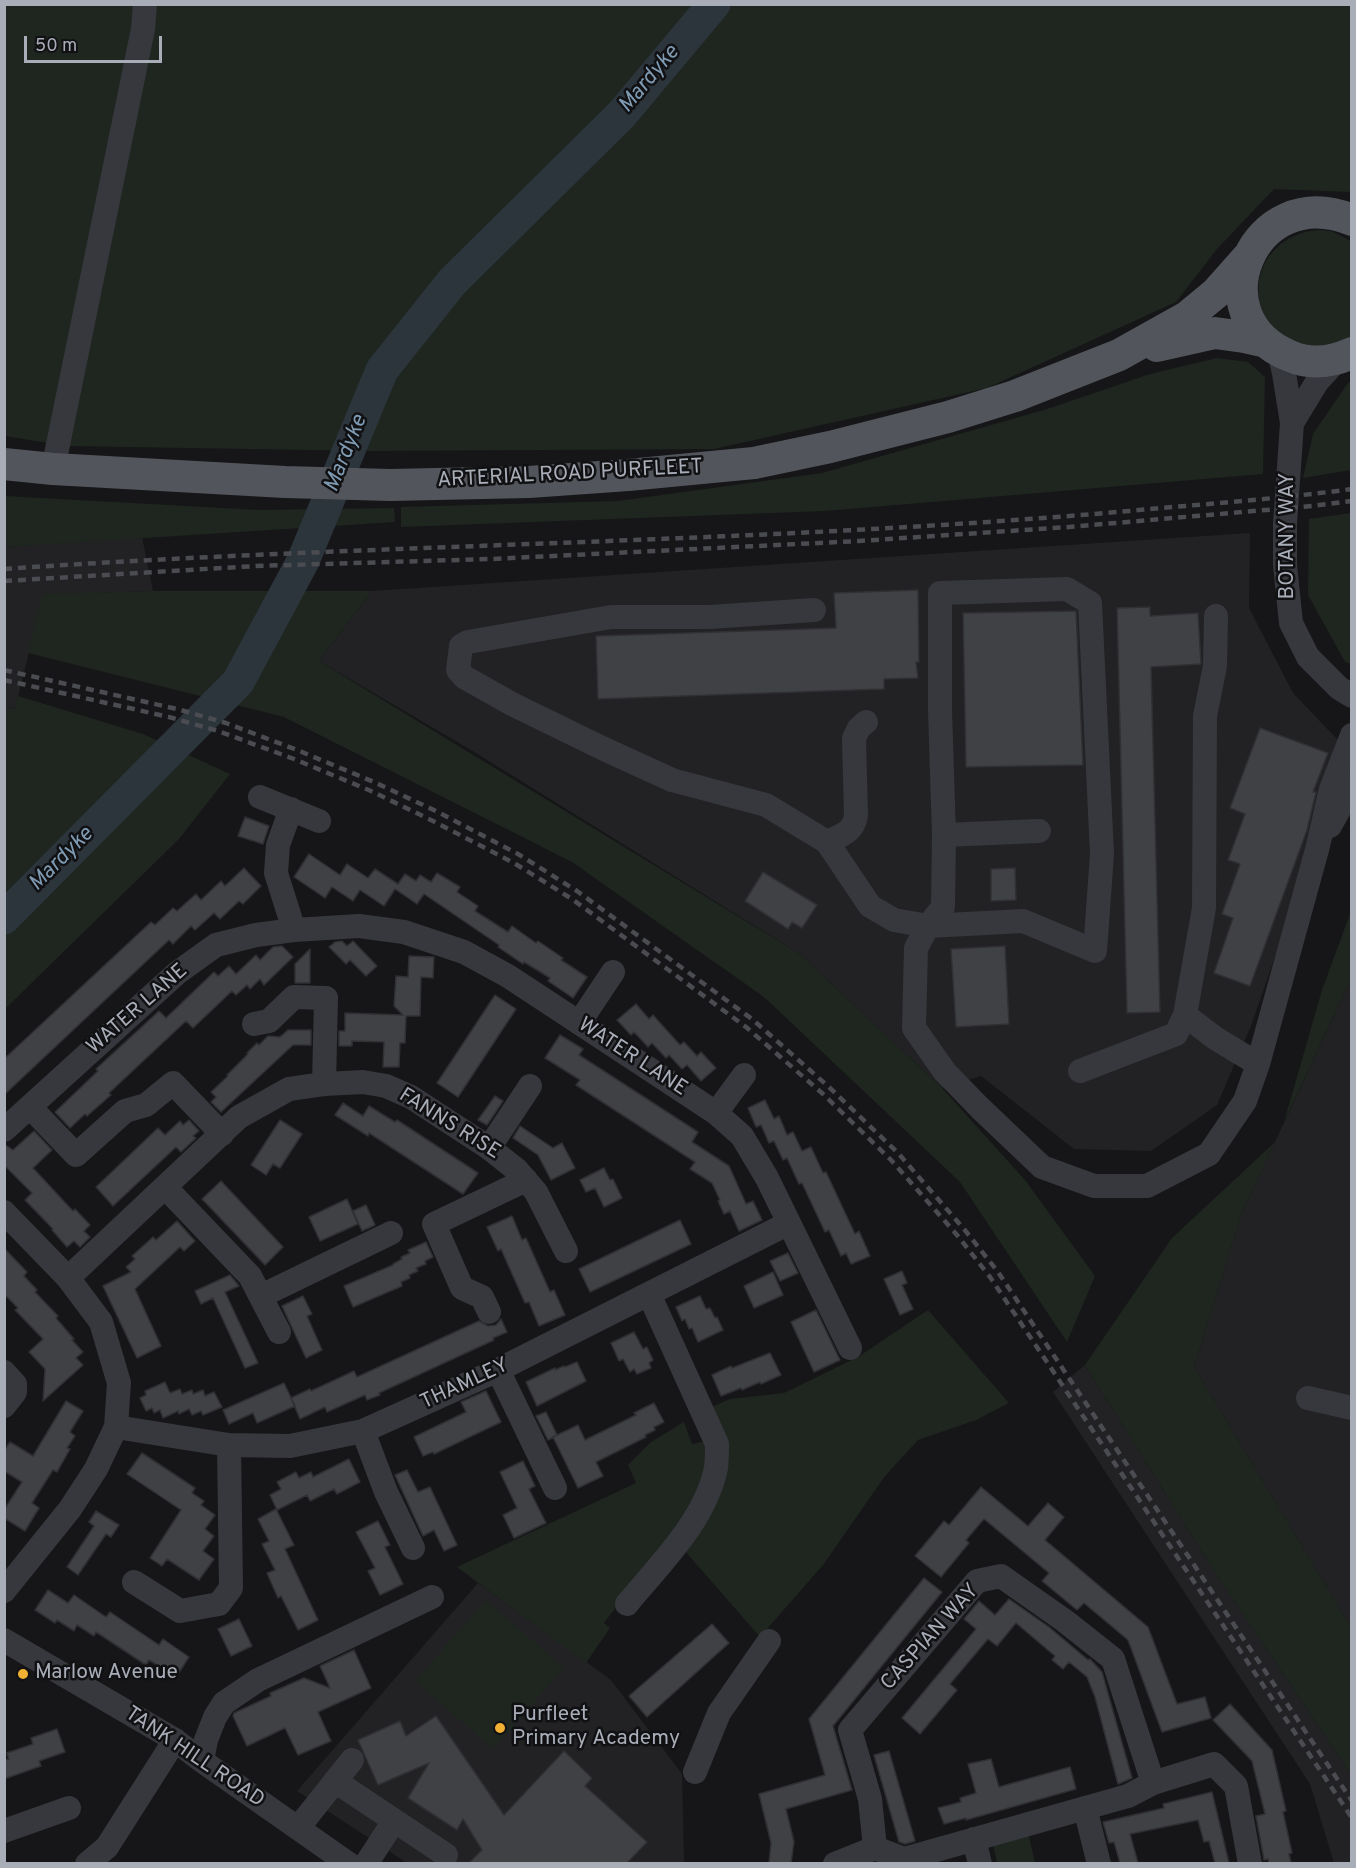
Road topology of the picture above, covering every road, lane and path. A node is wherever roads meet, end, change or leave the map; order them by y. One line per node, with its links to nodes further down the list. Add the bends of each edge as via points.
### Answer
1 (145, 4): 9 (street)
2 (1347, 216): 3 (main road, ARTERIAL ROAD PURFLEET, via 1316,211 1294,215 1275,224 1258,239)
3 (1247, 258): 4 (main road, via 1242,276 1246,312 1254,329); 5 (main road, ARTERIAL ROAD PURFLEET, via 1187,317)
4 (1273, 347): 5 (main road, ARTERIAL ROAD PURFLEET, via 1215,333); 6 (main road, ARTERIAL ROAD PURFLEET, via 1298,360 1319,362); 7 (street, BOTANY WAY, via 1284,373)
5 (1119, 355): 9 (main road, ARTERIAL ROAD PURFLEET, via 1015,396 948,417 754,462 540,481 390,485)
6 (1346, 355): 7 (street, BOTANY WAY, via 1317,382)
7 (1291, 434): 12 (street, BOTANY WAY, via 1285,524 1291,623 1308,657 1338,688)
8 (4, 465): 9 (main road, ARTERIAL ROAD PURFLEET)
9 (53, 469)
10 (814, 610): 21 (street, via 710,617 610,617 468,642 460,646 458,670 512,704 602,748 672,780 766,805)
11 (1216, 616): 26 (street, via 1215,666 1205,716 1204,908)
12 (1352, 696)
13 (866, 722): 21 (street, via 854,738 855,825)
14 (1352, 735): 22 (street, via 1330,789)
15 (1352, 786): 22 (street)
16 (260, 797): 17 (street)
17 (291, 809): 18 (street); 24 (street, via 278,845 276,873)
18 (319, 821)
19 (1039, 831): 20 (street)
20 (944, 835): 23 (street, via 942,907); 23 (street, via 940,593 1067,589 1090,603 1102,854 1095,951 1023,921)
21 (827, 842): 23 (street, via 870,906 894,920)
22 (1318, 846): 29 (street)
23 (928, 926): 29 (street, via 916,948 914,1028 945,1072 1042,1167 1094,1186 1147,1186 1209,1154 1245,1101)
24 (294, 930): 27 (street, WATER LANE, via 359,926 404,932 464,952); 34 (street, WATER LANE, via 216,945 177,973)
25 (613, 972): 27 (street)
26 (1185, 1016): 29 (street); 30 (street, via 1176,1034)
27 (579, 1023): 35 (street, WATER LANE)
28 (254, 1024): 32 (street, via 269,1021 294,997 326,998)
29 (1258, 1064)
30 (1080, 1071)
31 (744, 1075): 35 (street)
32 (324, 1084): 37 (street, FANNS RISE, via 289,1089 240,1117); 38 (street, FANNS RISE, via 363,1082 386,1086 411,1097)
33 (530, 1086): 38 (street)
34 (30, 1107): 36 (street, WATER LANE); 37 (street, via 76,1155 125,1111 146,1106 173,1083)
35 (716, 1113): 42 (street, WATER LANE, via 742,1136)
36 (4, 1130)
37 (222, 1134): 40 (street, FANNS RISE)
38 (489, 1148): 39 (street, FANNS RISE)
39 (526, 1180): 44 (street, FANNS RISE); 48 (street, via 434,1224 462,1288 482,1297)
40 (165, 1187): 45 (street, FANNS RISE); 47 (street, via 250,1276)
41 (4, 1212): 45 (street)
42 (789, 1223): 46 (street, THAMLEY); 50 (street, WATER LANE)
43 (391, 1233): 47 (street)
44 (566, 1251)
45 (68, 1278): 54 (street, via 101,1322 119,1383)
46 (649, 1294): 51 (street, THAMLEY); 62 (street, via 717,1444 716,1467 705,1502 679,1542)
47 (261, 1296): 49 (street)
48 (489, 1312)
49 (279, 1332)
50 (850, 1348)
51 (498, 1370): 55 (street, THAMLEY); 57 (street)
52 (1308, 1398): 53 (street)
53 (1352, 1408)
54 (116, 1427): 56 (street, THAMLEY); 60 (street, via 96,1469 70,1509)
55 (363, 1431): 56 (street, THAMLEY, via 290,1446); 58 (street)
56 (229, 1445): 59 (street, via 231,1588 219,1604 180,1611)
57 (555, 1488)
58 (413, 1548)
59 (134, 1582)
60 (4, 1591)
61 (432, 1597): 67 (street, via 258,1680 224,1702 206,1740)
62 (627, 1604)
63 (4, 1640): 65 (street, TANK HILL ROAD)
64 (769, 1641): 68 (street, via 719,1713)
65 (175, 1740): 67 (street, TANK HILL ROAD); 79 (street, via 107,1847)
66 (352, 1760): 69 (street)
67 (202, 1761): 74 (street, TANK HILL ROAD)
68 (695, 1772)
69 (335, 1781): 73 (street); 74 (street)
70 (1153, 1783): 72 (street, via 1128,1796); 77 (street, CASPIAN WAY, via 1113,1659 1001,1576 977,1581 850,1730 870,1799); 85 (street, via 1214,1764 1236,1786)
71 (69, 1808): 75 (street)
72 (1085, 1808): 76 (street); 84 (street)
73 (394, 1821): 78 (street); 81 (street)
74 (298, 1828): 80 (street, TANK HILL ROAD)
75 (4, 1831)
76 (974, 1839): 77 (street, via 904,1859); 83 (street)
77 (875, 1848): 82 (street)
78 (446, 1855)
79 (87, 1863)
80 (349, 1863)
81 (366, 1863)
82 (835, 1863)
83 (980, 1863)
84 (1099, 1863)
85 (1250, 1863)

